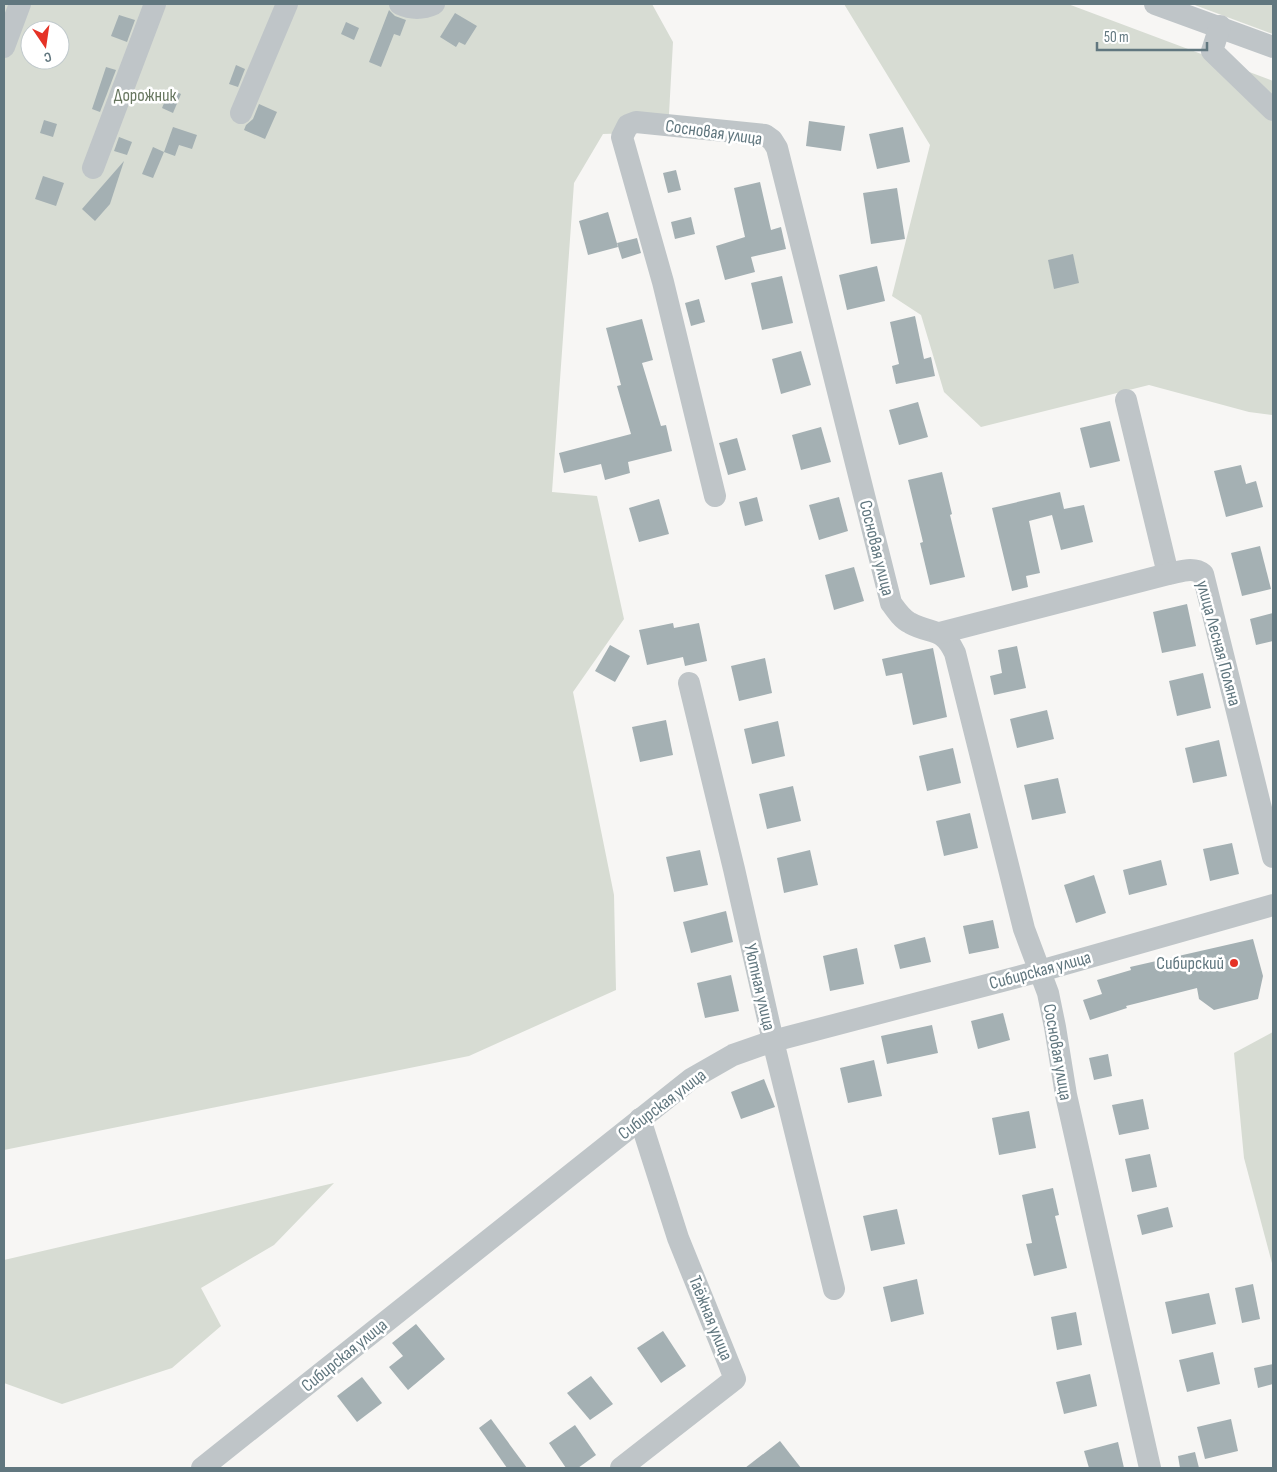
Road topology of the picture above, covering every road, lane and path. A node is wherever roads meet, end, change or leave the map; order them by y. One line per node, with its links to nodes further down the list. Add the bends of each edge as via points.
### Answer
1 (20, 4): 8 (street)
2 (155, 4): 12 (street)
3 (287, 4): 11 (street)
4 (434, 4): 6 (street, via 428,7)
5 (1155, 4): 7 (street)
6 (407, 5)
7 (1220, 26): 9 (street); 10 (street, via 1212,51)
8 (4, 47)
9 (1273, 47)
10 (1273, 110)
11 (240, 113)
12 (93, 168)
13 (1126, 400): 15 (street)
14 (715, 496): 16 (street, Сосновая улица, via 663,282 622,137 628,125 636,122 765,135 777,148 891,603 910,623)
15 (1168, 574): 16 (street, улица Лесная Поляна); 18 (street, улица Лесная Поляна, via 1197,570 1202,574)
16 (940, 633): 20 (street, Сосновая улица, via 950,642 955,653 1024,929)
17 (689, 683): 21 (street, Уютная улица)
18 (1273, 857)
19 (1273, 905): 20 (street, Сибирская улица)
20 (1040, 970): 21 (street, Сибирская улица); 26 (street, Сосновая улица, via 1048,994 1066,1095)
21 (773, 1041): 22 (street, Сибирская улица, via 733,1055 691,1079); 23 (street, Уютная улица)
22 (640, 1119): 24 (street, Сибирская улица); 25 (street, Таёжная улица, via 678,1238 735,1379)
23 (834, 1290)
24 (202, 1468)
25 (621, 1468)
26 (1150, 1468)

